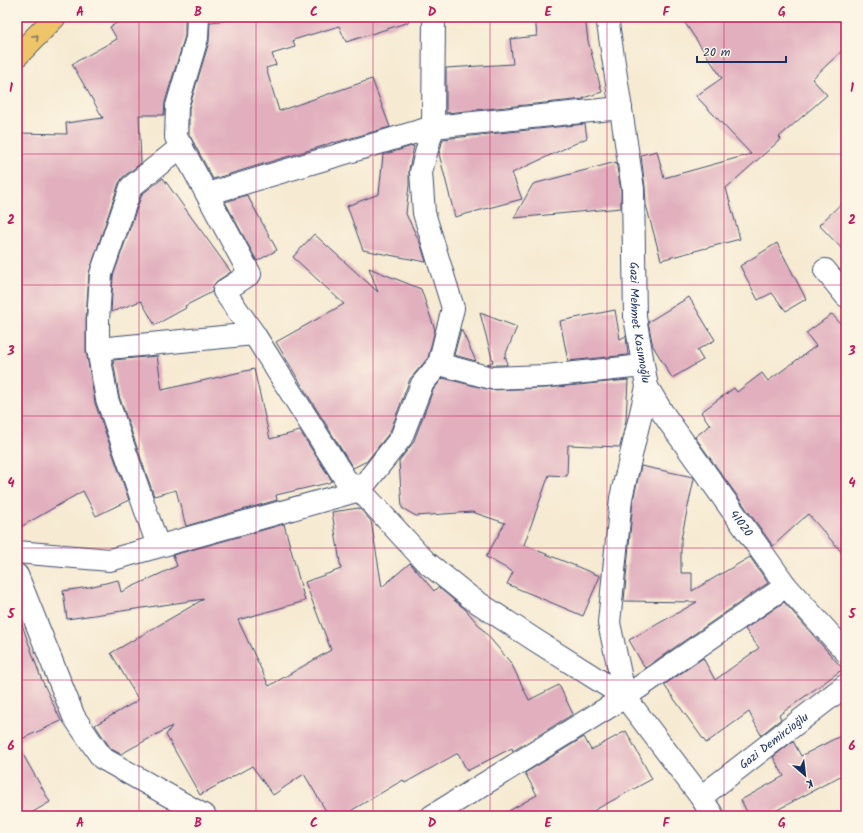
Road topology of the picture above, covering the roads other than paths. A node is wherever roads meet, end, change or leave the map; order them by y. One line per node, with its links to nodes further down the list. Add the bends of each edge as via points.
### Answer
1 (55, 17): 5 (main road, one-way to 1)
2 (198, 17): 8 (street, via 197,38 177,106 176,137)
3 (434, 17): 7 (street)
4 (607, 17): 6 (street, Gazi Mehmet Kasımoğlu)
5 (17, 56)
6 (621, 108): 7 (street); 15 (street, Gazi Mehmet Kasımoğlu, via 633,189 635,317)
7 (433, 127): 9 (street); 14 (street, via 421,172 424,213 453,308)
8 (182, 146): 9 (street); 13 (street, via 131,187 101,274)
9 (207, 194): 12 (street, via 250,274 224,291)
10 (826, 270): 11 (street)
11 (846, 296)
12 (254, 334): 13 (street); 16 (street, via 346,480)
13 (98, 349): 17 (street, via 107,399)
14 (439, 364): 15 (street, via 491,378); 16 (street, via 422,384 401,438)
15 (645, 377): 20 (street, 41020, via 666,418); 23 (street, Gazi Mehmet Kasımoğlu, via 621,498 609,623)
16 (360, 490): 17 (street); 23 (street, via 425,561 471,598)
17 (158, 546): 18 (street, via 110,560)
18 (17, 552)
19 (17, 575): 25 (street, via 74,717 102,758)
20 (786, 586): 21 (street, 41020); 23 (street)
21 (846, 652)
22 (846, 685): 24 (street, Gazi Demircioğlu)
23 (625, 697): 24 (street); 26 (street)
24 (701, 797): 27 (street)
25 (205, 816)
26 (432, 816)
27 (713, 816)

